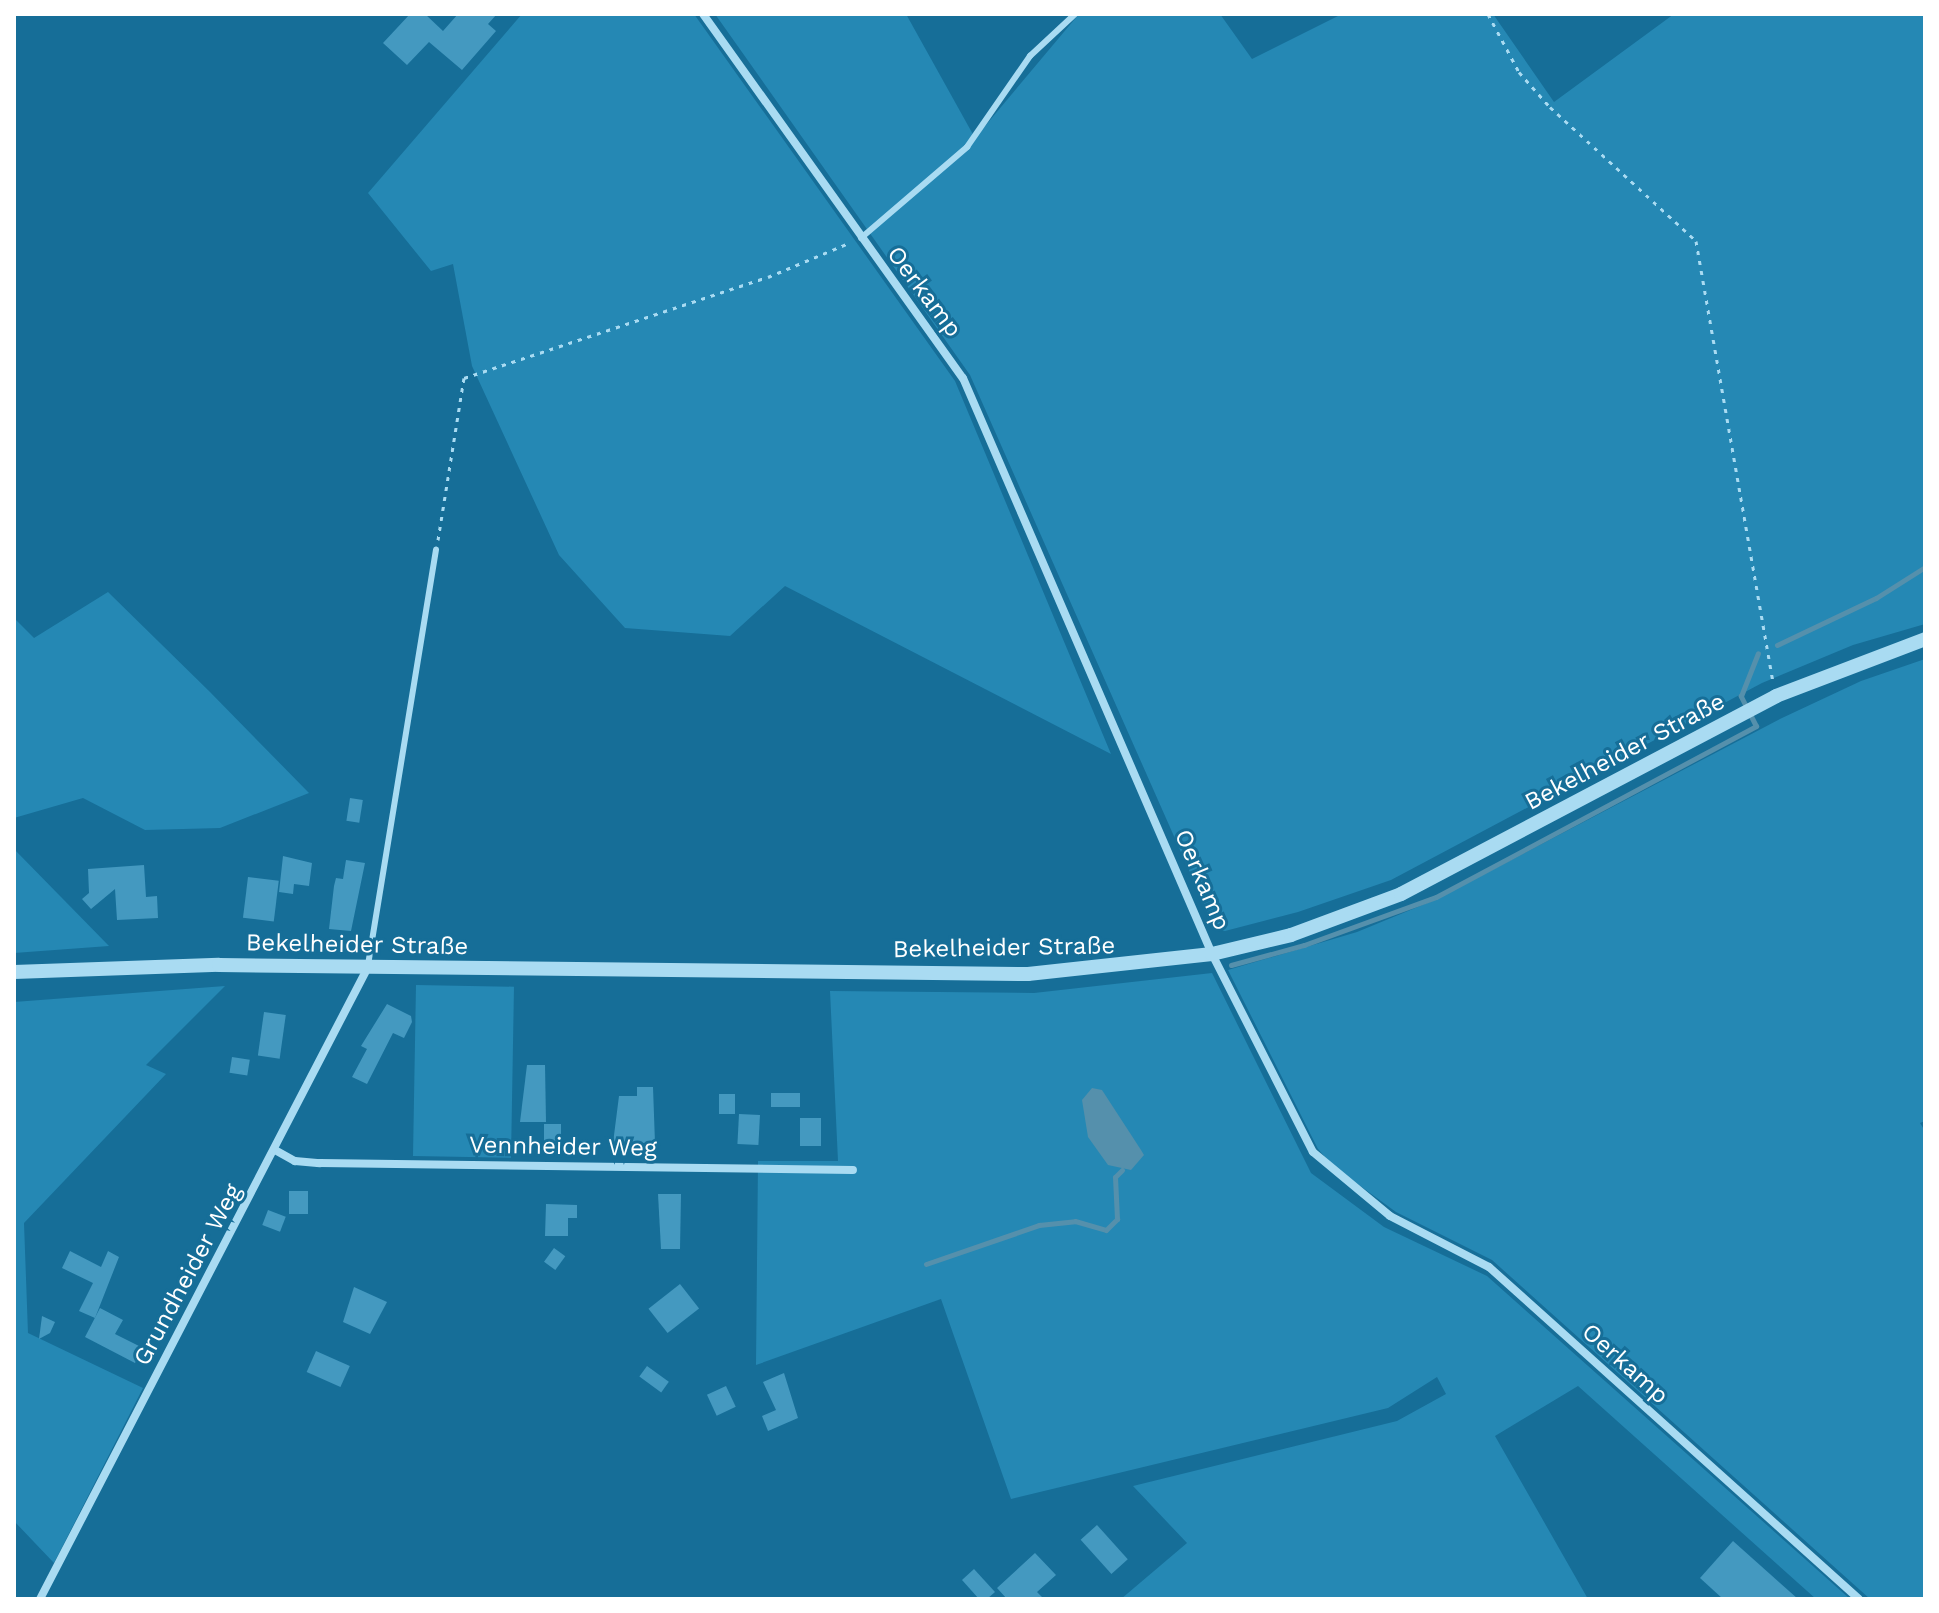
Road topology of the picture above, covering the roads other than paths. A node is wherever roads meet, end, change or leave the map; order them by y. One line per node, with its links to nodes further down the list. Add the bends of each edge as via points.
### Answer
1 (703, 14): 3 (street, Oerkamp)
2 (1075, 14): 3 (lane, via 1030,56 967,147)
3 (860, 239): 6 (street, Oerkamp, via 963,378)
4 (436, 550): 7 (lane)
5 (1925, 639): 6 (street, Bekelheider Straße, via 1776,696 1401,894 1291,935)
6 (1212, 954): 7 (street, Bekelheider Straße, via 1028,974); 12 (street, Oerkamp, via 1313,1152 1330,1171 1390,1216 1489,1267)
7 (368, 967): 8 (street, Bekelheider Straße, via 94,966); 9 (street, Grundheider Weg)
8 (14, 972)
9 (275, 1150): 10 (street, Vennheider Weg, via 295,1161 320,1163); 11 (street, Grundheider Weg)
10 (853, 1170)
11 (40, 1599)
12 (1859, 1599)

